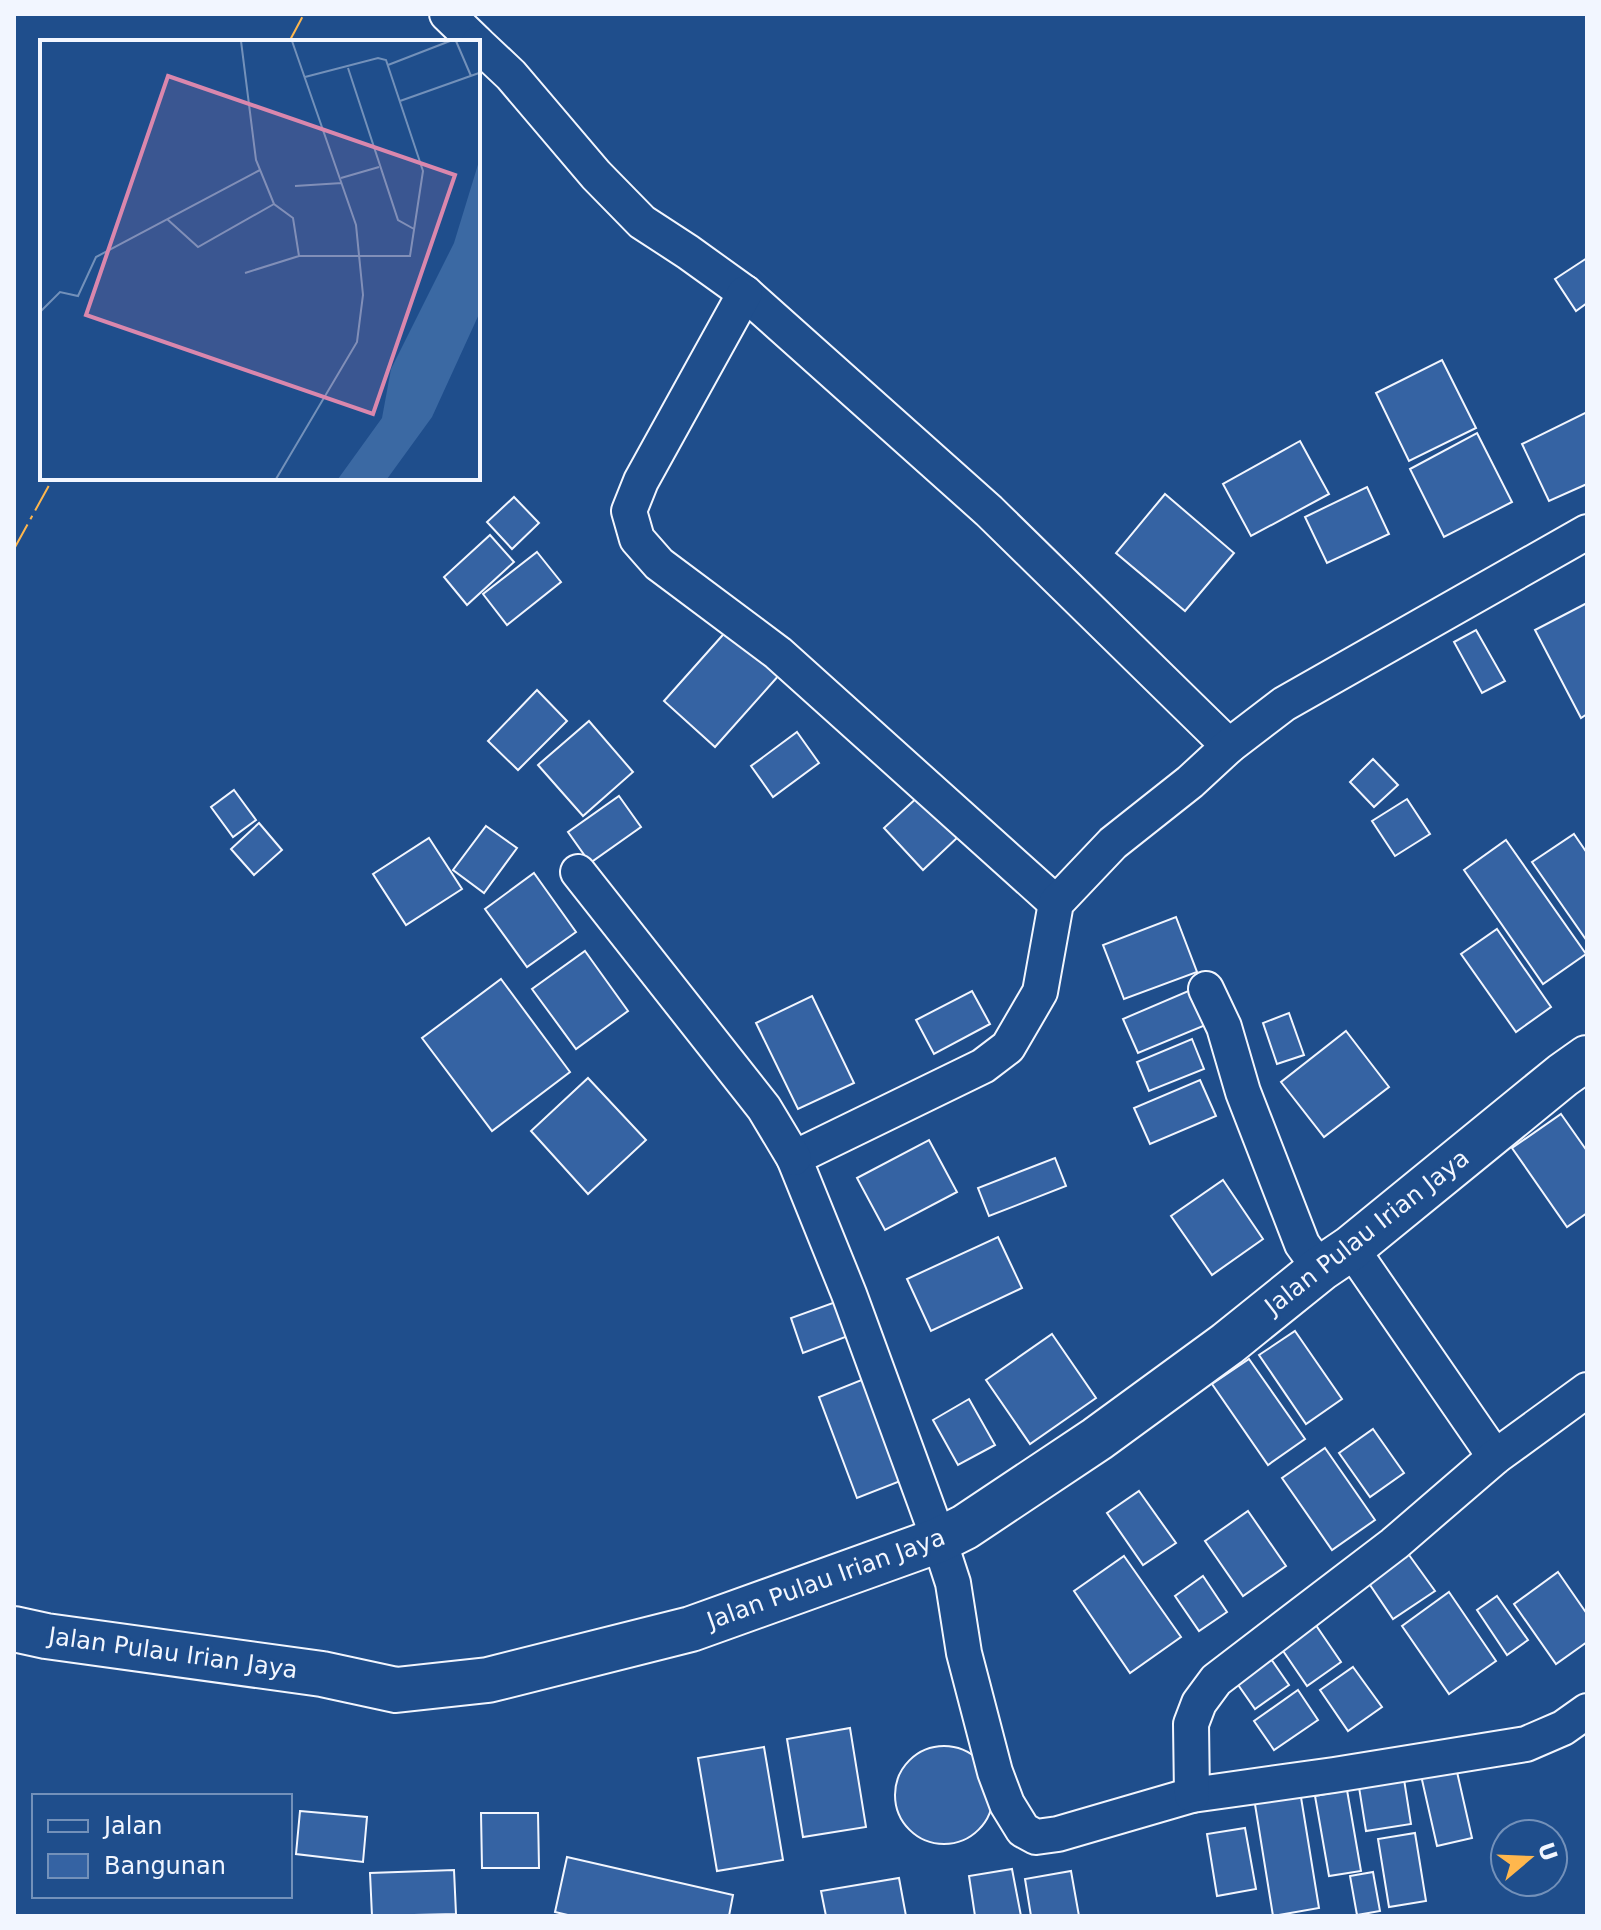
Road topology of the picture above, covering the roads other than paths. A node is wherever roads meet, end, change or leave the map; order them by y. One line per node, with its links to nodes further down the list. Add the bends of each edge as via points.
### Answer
1 (447, 14): 2 (street)
2 (474, 40)
3 (480, 46): 4 (street, via 642,222)
4 (745, 293): 6 (street, via 989,511); 8 (street, via 641,481 629,511 637,539 659,564 778,653)
5 (1587, 532): 6 (street, via 1284,704)
6 (1229, 746): 8 (street, via 1113,843)
7 (578, 872): 11 (street, via 764,1108)
8 (1056, 903): 11 (street, via 1040,992 1008,1047 983,1066)
9 (1206, 989): 12 (street, via 1302,1244)
10 (1587, 1058): 12 (street, Jalan Pulau Irian Jaya)
11 (794, 1158): 15 (street)
12 (1336, 1259): 14 (street); 15 (street, Jalan Pulau Irian Jaya, via 1097,1439)
13 (1587, 1390): 14 (street)
14 (1495, 1457): 18 (street, via 1394,1544 1216,1680 1191,1724)
15 (939, 1540): 16 (street, Jalan Pulau Irian Jaya, via 691,1629 488,1680 396,1690 322,1674); 18 (street, via 995,1772 1023,1830 1036,1837 1058,1834)
16 (14, 1629)
17 (1587, 1711): 18 (street, via 1526,1744)
18 (1192, 1795)

